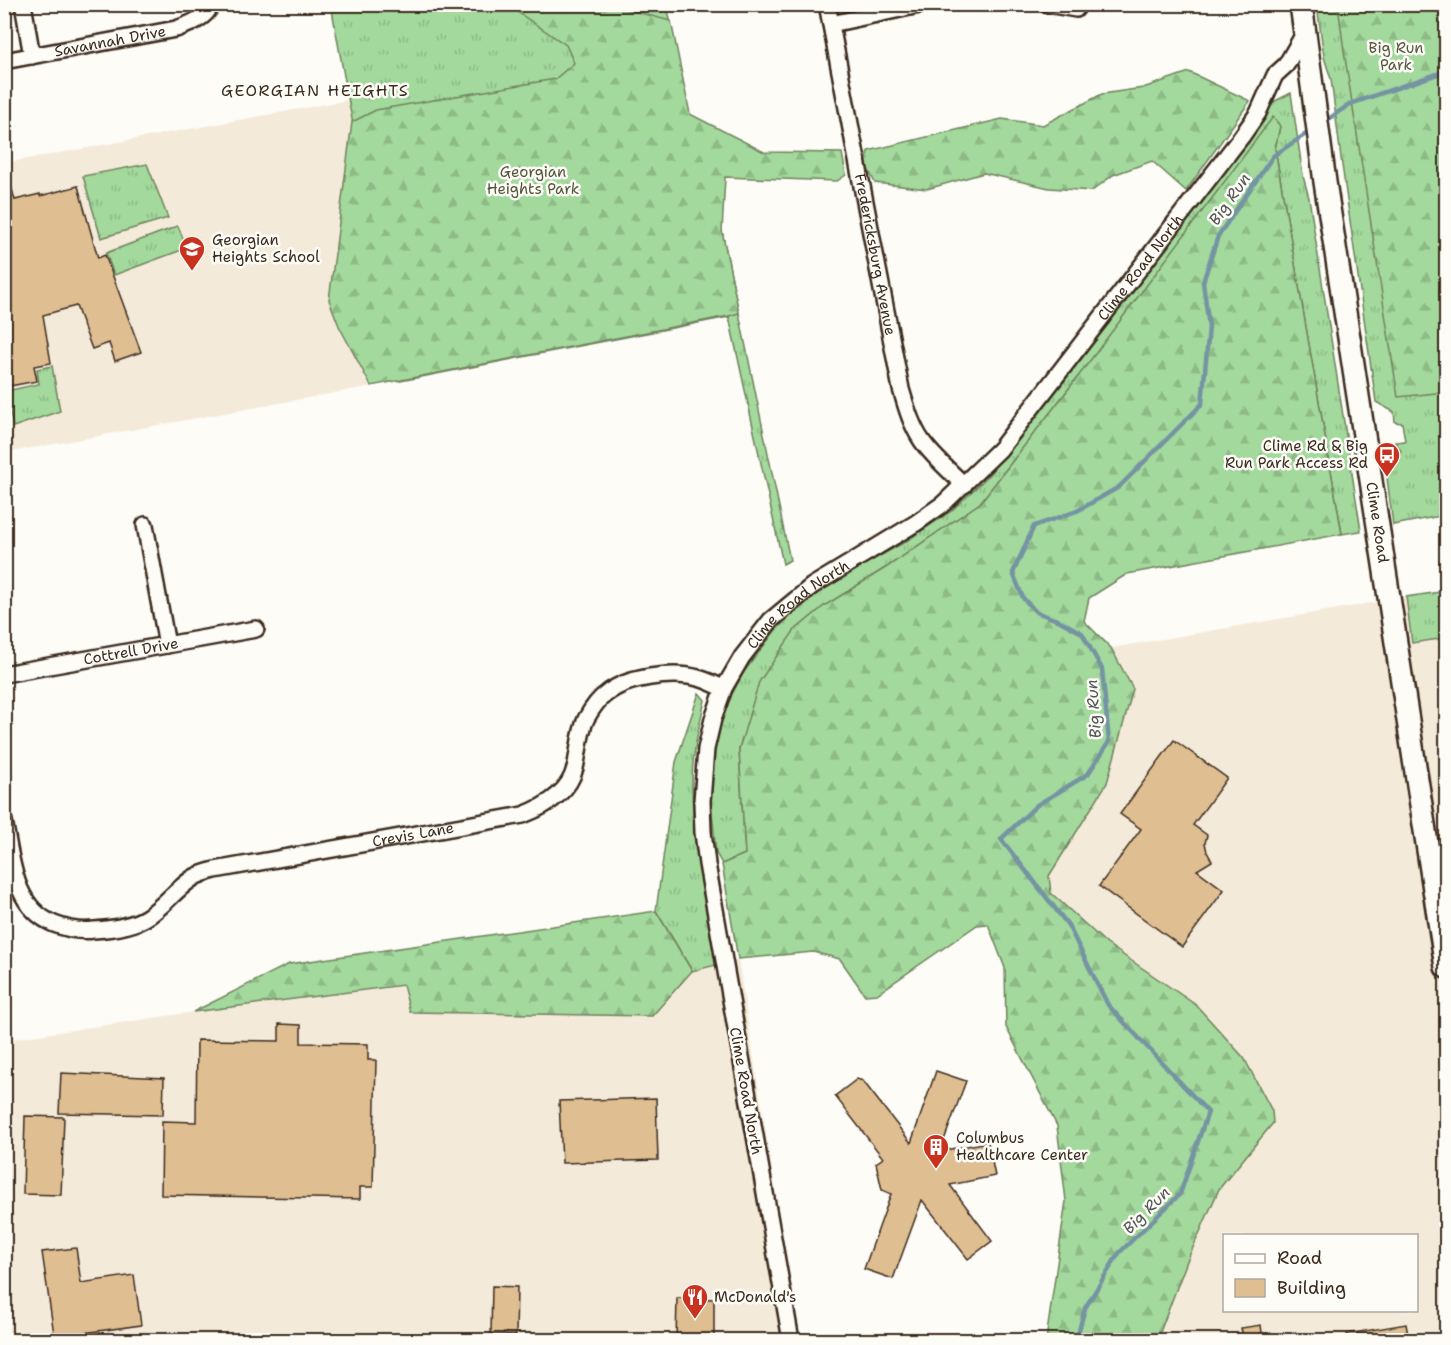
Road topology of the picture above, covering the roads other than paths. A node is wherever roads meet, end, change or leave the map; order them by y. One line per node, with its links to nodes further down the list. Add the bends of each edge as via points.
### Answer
1 (23, 4): 10 (street)
2 (827, 4): 8 (street, Fredericksburg Avenue)
3 (924, 4): 8 (street)
4 (1047, 4): 7 (street)
5 (1301, 4): 9 (main road, Clime Road)
6 (211, 7): 10 (street, Savannah Drive, via 195,22 176,29)
7 (1076, 9)
8 (831, 24): 12 (street, Fredericksburg Avenue, via 901,388 921,439)
9 (1305, 32): 12 (street, Clime Road North, via 1275,75 1258,113 1242,136 1000,449); 19 (main road, Clime Road)
10 (32, 56): 11 (street, Savannah Drive)
11 (4, 61)
12 (964, 485): 17 (street, Clime Road North, via 916,524 829,575 771,620)
13 (145, 525): 15 (street)
14 (256, 629): 15 (street, Cottrell Drive)
15 (167, 645): 16 (street, Cottrell Drive)
16 (4, 674)
17 (724, 688): 18 (street, Crevis Lane, via 677,674 623,684 606,693 585,720 574,772 554,800 539,809 214,870 195,876 145,918 103,930 81,932 44,920 26,901 15,878); 20 (street, Clime Road North, via 706,749 703,832)
18 (4, 821)
19 (1446, 967)
20 (790, 1341)

